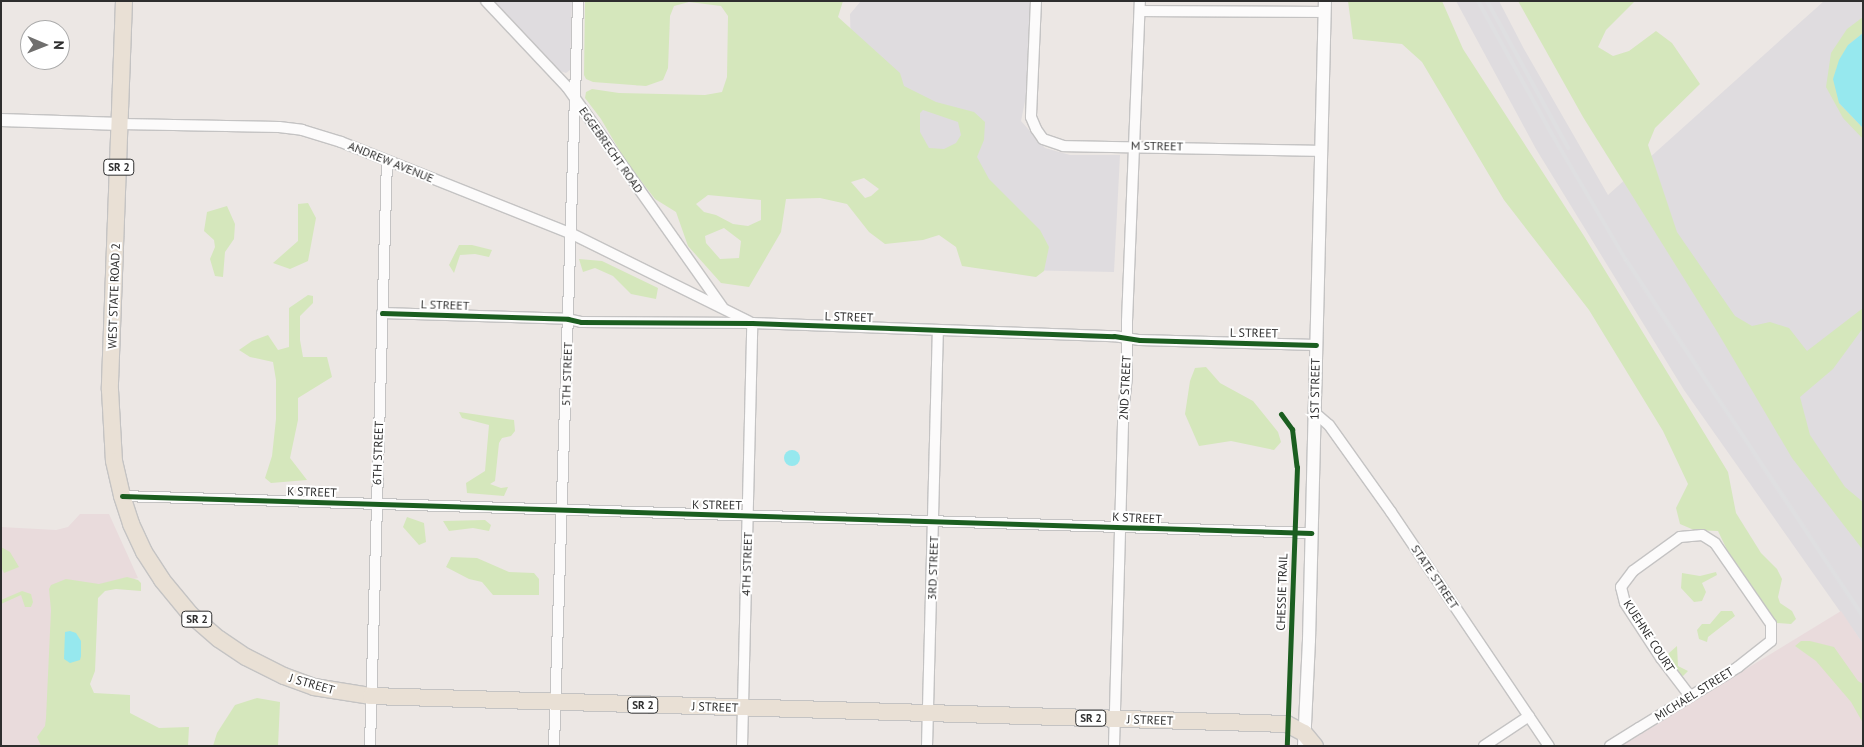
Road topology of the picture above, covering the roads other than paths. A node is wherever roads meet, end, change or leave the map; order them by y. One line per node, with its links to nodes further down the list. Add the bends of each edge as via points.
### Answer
1 (124, 1): 9 (main road, WEST STATE ROAD 2 / SR 2)
2 (486, 1): 7 (street, EGGEBRECHT ROAD)
3 (578, 1): 7 (street, 5TH STREET)
4 (1036, 1): 10 (street, M STREET, via 1031,116 1036,130 1043,139 1063,146)
5 (1140, 6): 6 (street); 10 (street, 2ND STREET)
6 (1324, 7): 11 (street, 1ST STREET)
7 (576, 100): 13 (street, 5TH STREET); 14 (street, EGGEBRECHT ROAD)
8 (1, 120): 9 (street, ANDREW AVENUE)
9 (120, 124): 12 (street, ANDREW AVENUE, via 302,130); 22 (main road, WEST STATE ROAD 2 / SR 2, via 110,390 114,461)
10 (1134, 146): 11 (street, M STREET); 19 (street, 2ND STREET)
11 (1320, 151): 20 (street, 1ST STREET)
12 (387, 160): 13 (street, ANDREW AVENUE); 15 (street, 6TH STREET)
13 (570, 233): 14 (street, ANDREW AVENUE); 16 (street, 5TH STREET)
14 (724, 309): 17 (street, ANDREW AVENUE)
15 (382, 313): 16 (street, L STREET); 23 (street, 6TH STREET)
16 (568, 318): 17 (street, L STREET, via 582,322); 24 (street, 5TH STREET)
17 (752, 323): 18 (street, L STREET); 25 (street, 4TH STREET)
18 (938, 330): 19 (street, L STREET); 26 (street, 3RD STREET)
19 (1127, 338): 20 (street, L STREET); 27 (street, 2ND STREET)
20 (1316, 345): 21 (street, 1ST STREET)
21 (1315, 413): 28 (street, 1ST STREET); 36 (street, STATE STREET, via 1329,425 1391,512)
22 (122, 496): 23 (street, K STREET); 29 (main road, WEST STATE ROAD 2 / SR 2, via 141,545)
23 (377, 504): 24 (street, K STREET); 31 (street, 6TH STREET)
24 (562, 511): 25 (street, K STREET); 33 (street, 5TH STREET)
25 (748, 516): 26 (street, K STREET); 34 (street, 4TH STREET)
26 (934, 521): 27 (street, K STREET); 35 (street, 3RD STREET)
27 (1120, 528): 28 (street, K STREET); 37 (street, 2ND STREET)
28 (1311, 533): 38 (street, 1ST STREET)
29 (162, 580): 31 (main road, J STREET / SR 2, via 190,614 246,657 314,687)
30 (1772, 636): 32 (street, MICHAEL STREET, via 1767,646); 32 (street, KUEHNE COURT, via 1771,624 1711,539 1702,535 1680,537 1633,570 1621,587 1625,602)
31 (371, 696): 33 (main road, J STREET / SR 2); 39 (street, 6TH STREET)
32 (1690, 696): 47 (street, MICHAEL STREET)
33 (556, 703): 34 (main road, J STREET / SR 2); 40 (street, 5TH STREET)
34 (743, 708): 35 (main road, J STREET / SR 2); 41 (street, 4TH STREET)
35 (928, 714): 37 (main road, J STREET / SR 2); 42 (street, 3RD STREET)
36 (1529, 716): 45 (street); 46 (street, STATE STREET)
37 (1114, 719): 38 (main road, J STREET / SR 2, via 1287,724); 43 (street, 2ND STREET)
38 (1304, 739): 44 (main road, SR 2)
39 (370, 746)
40 (554, 746)
41 (742, 746)
42 (927, 746)
43 (1114, 746)
44 (1315, 746)
45 (1484, 746)
46 (1549, 746)
47 (1610, 746)

